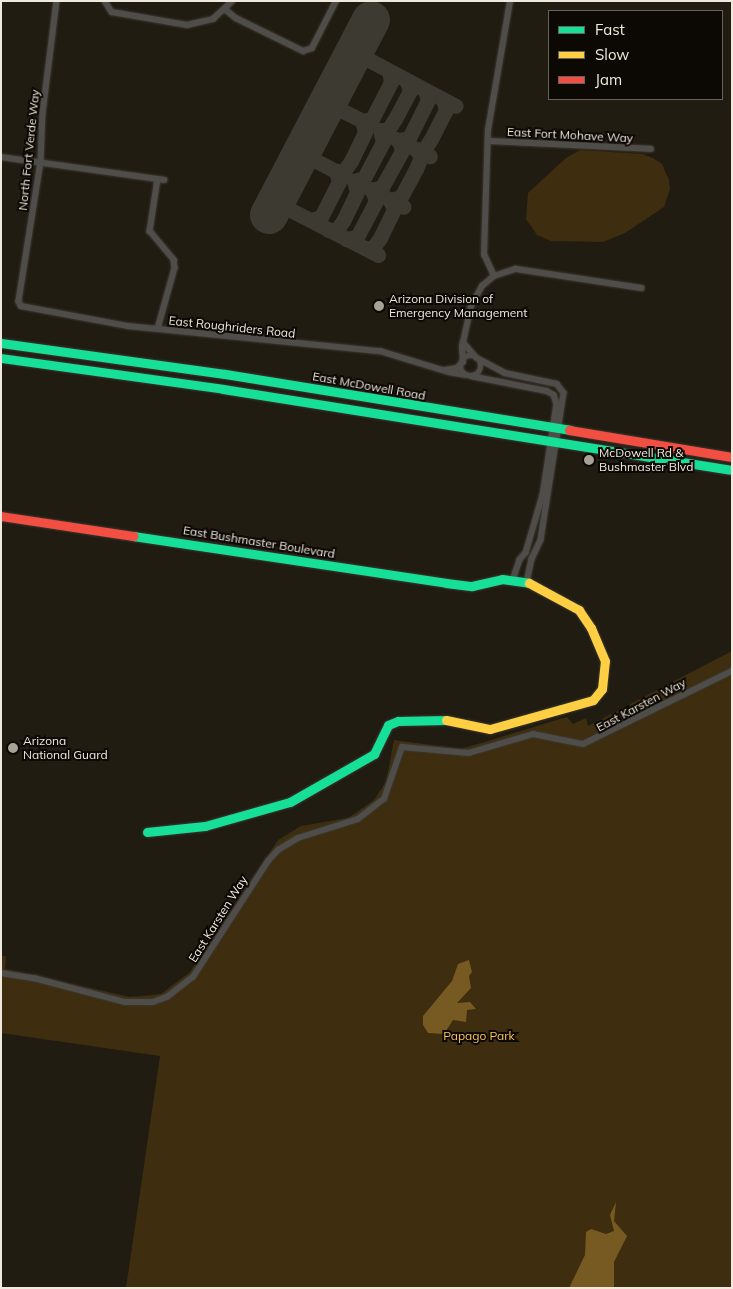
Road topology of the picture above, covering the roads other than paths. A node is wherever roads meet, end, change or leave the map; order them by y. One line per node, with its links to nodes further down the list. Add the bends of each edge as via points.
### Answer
1 (57, 1): 10 (street, North Fort Verde Way, via 43,113)
2 (104, 1): 6 (street, via 112,12 187,25 205,22)
3 (232, 1): 6 (street)
4 (336, 1): 6 (street, via 312,48 303,51)
5 (510, 1): 7 (street, via 488,120)
6 (226, 10)
7 (488, 141): 8 (street, East Fort Mohave Way); 11 (street, via 484,255)
8 (650, 149)
9 (1, 156): 10 (street)
10 (41, 162): 13 (street, North Fort Verde Way); 14 (street, via 161,180 150,231 175,263)
11 (494, 276): 12 (street, via 516,269 534,270); 15 (street, via 477,293)
12 (642, 288)
13 (19, 301): 14 (street, East Roughriders Road, via 29,309)
14 (158, 330): 20 (street, East Roughriders Road, via 380,351)
15 (463, 342): 18 (street); 19 (street)
16 (1, 343): 22 (main road, East McDowell Road, via 225,374)
17 (1, 358): 23 (main road, via 222,388)
18 (476, 358): 19 (street, via 467,358); 21 (street, via 480,369); 22 (street, via 505,374 557,384 565,398)
19 (463, 362): 20 (street, via 457,368); 21 (street, via 462,370)
20 (445, 370): 21 (street, East Roughriders Road)
21 (469, 375): 22 (street, via 554,395)
22 (557, 431): 23 (street); 24 (main road, East McDowell Road)
23 (555, 443): 25 (main road); 27 (street, via 530,543); 28 (street, via 541,540 532,559)
24 (732, 457)
25 (732, 470)
26 (1, 516): 27 (main road, East Bushmaster Boulevard, via 446,583 472,586)
27 (512, 580): 28 (main road, East Bushmaster Boulevard)
28 (527, 582): 30 (main road, via 579,610 591,628 605,660 606,674 602,688 593,700 490,729 435,718 398,720 388,725 374,754 290,802 205,826)
29 (732, 671): 31 (street, East Karsten Way, via 583,744 533,734 469,753 402,747 390,788 379,804 358,819 298,838 278,850 193,977 167,997 153,1002 125,1002)
30 (146, 832)
31 (1, 973)

